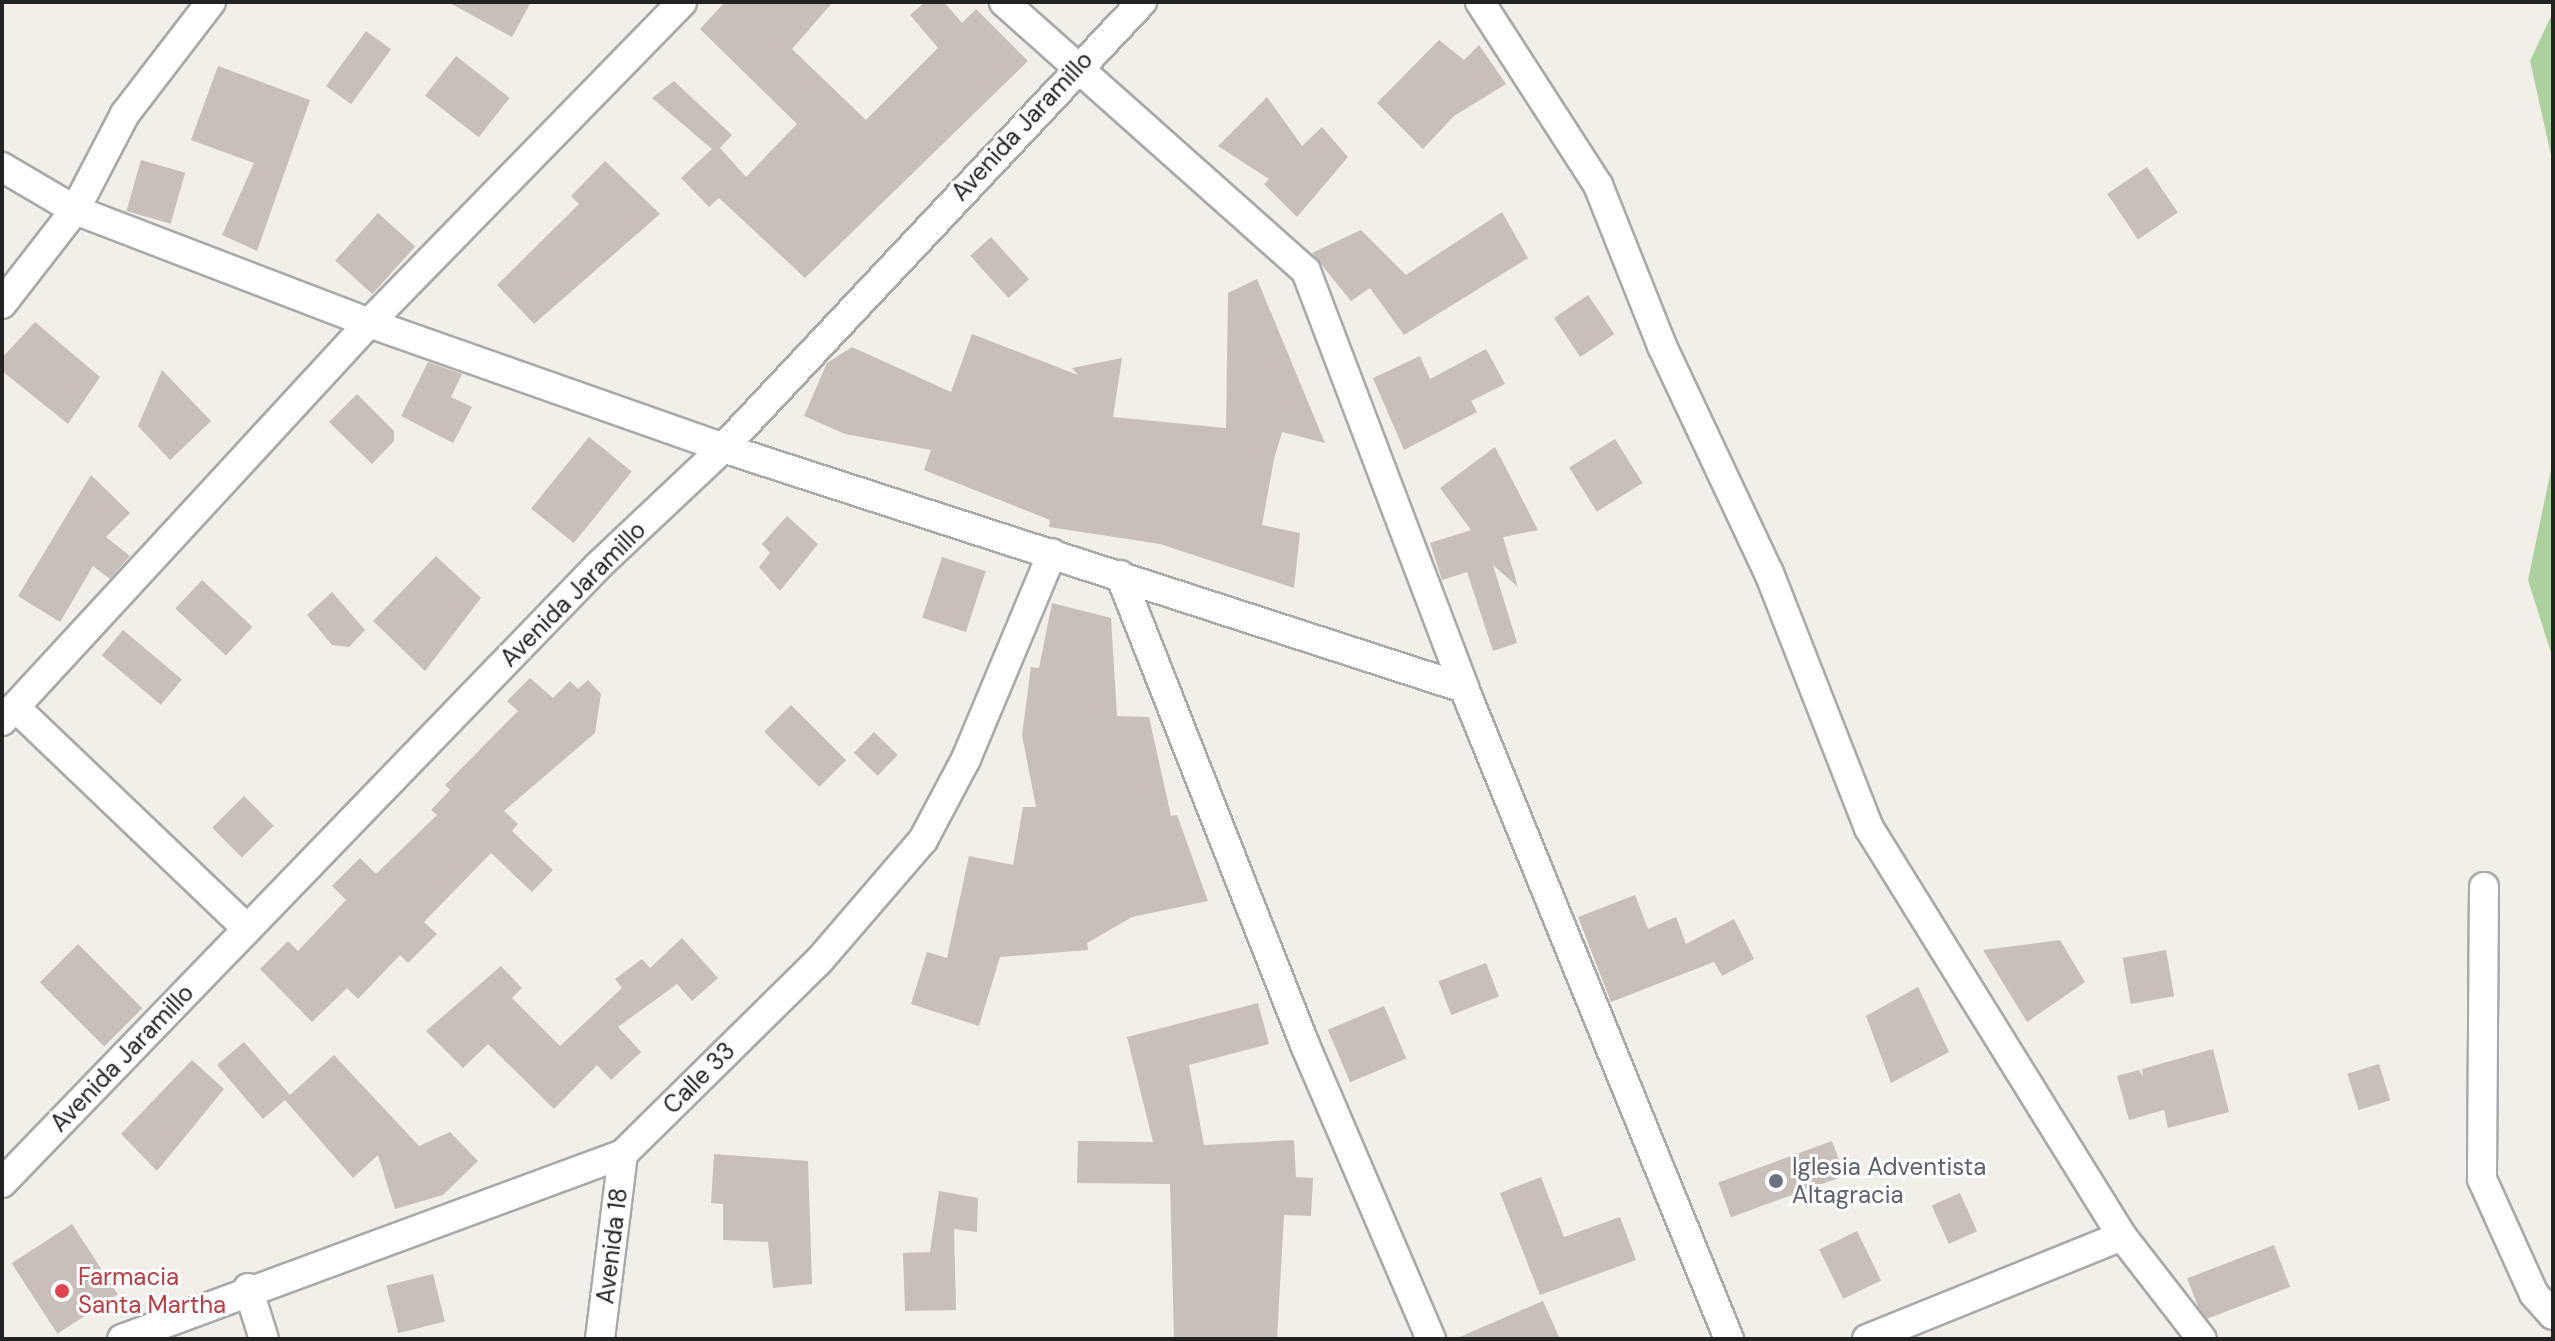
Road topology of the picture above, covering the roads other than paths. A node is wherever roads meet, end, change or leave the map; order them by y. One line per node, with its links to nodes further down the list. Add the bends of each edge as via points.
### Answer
1 (211, 2): 8 (street, via 125,114)
2 (682, 2): 10 (street)
3 (1004, 2): 6 (street)
4 (1142, 2): 6 (street, Avenida Jaramillo)
5 (1480, 2): 20 (street, via 1598,185 1662,346 1769,573 1869,828)
6 (1074, 68): 11 (street, Avenida Jaramillo); 14 (street, via 1306,271)
7 (2, 167): 8 (street)
8 (75, 210): 9 (street); 10 (street)
9 (2, 304)
10 (369, 323): 11 (street); 15 (street)
11 (723, 448): 12 (street); 17 (street, Avenida Jaramillo, via 599,565)
12 (1052, 553): 13 (street); 18 (street, Calle 33, via 966,759 923,840 818,962)
13 (1120, 575): 14 (street); 26 (street, via 1305,1045)
14 (1464, 688): 27 (street)
15 (8, 714): 17 (street)
16 (2484, 887): 22 (street, via 2482,1179 2534,1294)
17 (247, 929): 19 (street, Avenida Jaramillo)
18 (623, 1154): 21 (street, Calle 33); 25 (street, Avenida 18)
19 (2, 1183)
20 (2122, 1236): 28 (street); 29 (street)
21 (248, 1288): 23 (street, Calle 33); 24 (street)
22 (2553, 1315)
23 (122, 1339)
24 (264, 1339)
25 (600, 1339)
26 (1431, 1339)
27 (1729, 1339)
28 (1867, 1339)
29 (2202, 1339)

